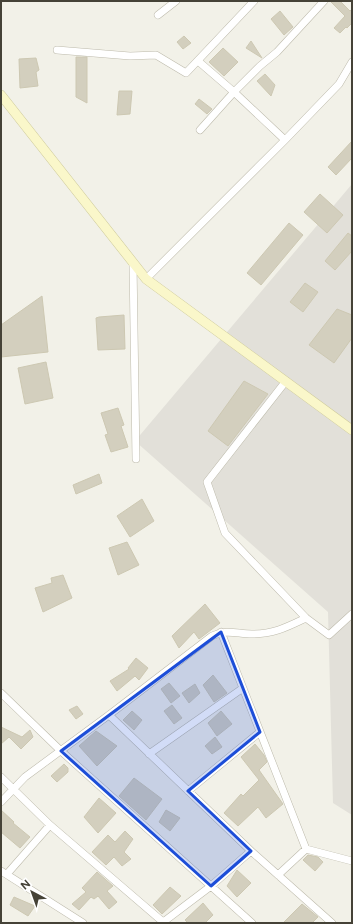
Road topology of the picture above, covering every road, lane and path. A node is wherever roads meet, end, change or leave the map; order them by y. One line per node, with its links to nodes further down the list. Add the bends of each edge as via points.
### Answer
1 (176, 1): 4 (street)
2 (254, 1): 6 (street)
3 (324, 1): 8 (street, via 277,52)
4 (158, 15)
5 (57, 50): 6 (street, via 130,56 156,55 186,73)
6 (198, 61): 8 (street)
7 (352, 62): 11 (street, via 339,84)
8 (234, 92): 10 (street); 11 (street)
9 (1, 94): 12 (main road)
10 (200, 130)
11 (284, 140): 13 (street)
12 (132, 263): 13 (main road); 16 (street)
13 (146, 279): 14 (main road)
14 (286, 381): 15 (main road); 18 (street, via 207,482 225,533)
15 (352, 430)
16 (136, 459)
17 (352, 614): 18 (street, via 329,635)
18 (306, 618): 19 (street, via 276,632)
19 (221, 632): 20 (street); 22 (street, via 212,636)
20 (243, 688): 23 (street); 25 (street)
21 (1, 693): 24 (street)
22 (109, 715): 24 (street); 25 (street)
23 (260, 732): 28 (street); 31 (street)
24 (61, 751): 27 (street); 36 (street)
25 (149, 754): 28 (street)
26 (1, 777): 27 (street)
27 (13, 789): 29 (street); 30 (street)
28 (188, 791): 32 (street)
29 (1, 802)
30 (50, 825): 34 (street); 38 (street)
31 (306, 849): 33 (street); 35 (street)
32 (251, 851): 35 (street); 36 (street)
33 (352, 861)
34 (4, 872): 37 (street)
35 (278, 875): 40 (street)
36 (211, 886): 38 (street); 39 (street)
37 (83, 923)
38 (162, 923)
39 (252, 923)
40 (332, 923)

